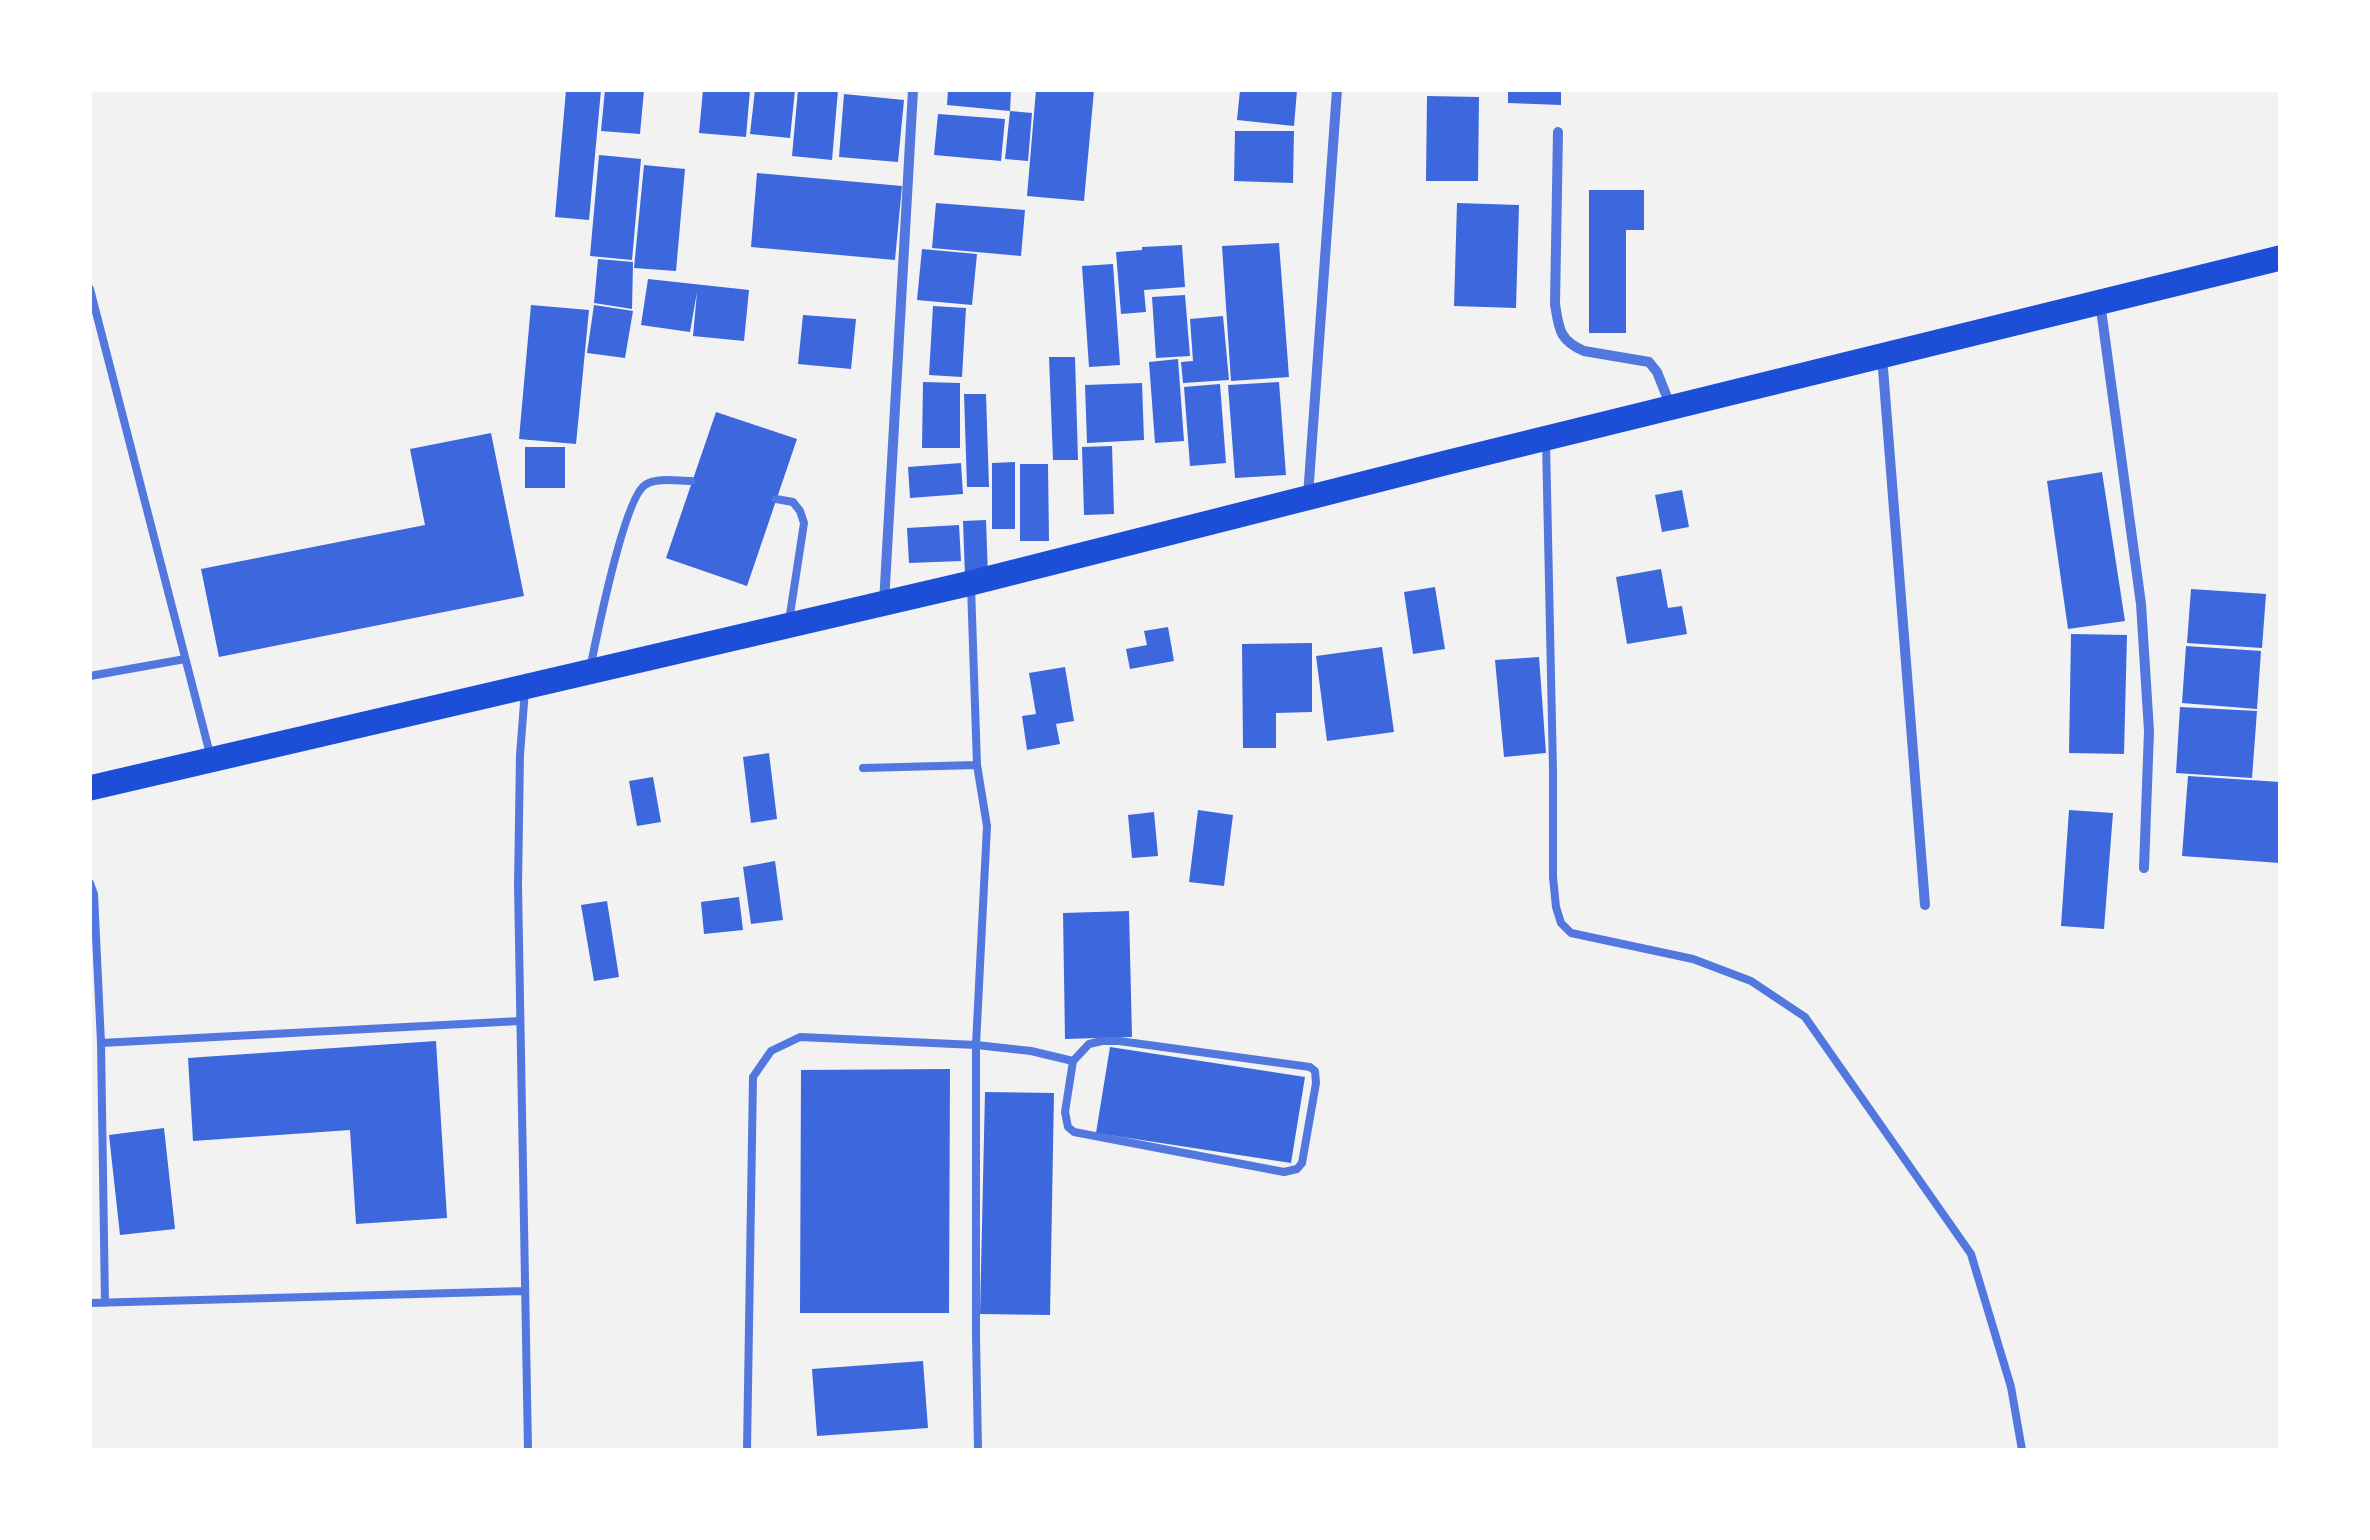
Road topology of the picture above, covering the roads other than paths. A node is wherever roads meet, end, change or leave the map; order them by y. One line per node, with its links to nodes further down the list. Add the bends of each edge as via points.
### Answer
1 (913, 90): 14 (street)
2 (1337, 90): 11 (street)
3 (1558, 132): 8 (street, via 1559,329 1584,351 1648,362)
4 (2280, 258): 6 (main road)
5 (90, 289): 16 (lane)
6 (2100, 302): 7 (main road); 24 (street, via 2141,604 2149,731)
7 (1882, 355): 8 (main road); 26 (street)
8 (1671, 407): 9 (main road)
9 (1546, 438): 11 (main road); 37 (lane, via 1553,877 1561,924 1570,932 1708,964 1751,981 1805,1016 1971,1254 2011,1387)
10 (691, 481): 17 (lane, via 645,485 634,499)
11 (1308, 497): 13 (main road)
12 (776, 499): 15 (lane, via 793,502 804,523)
13 (971, 583): 14 (main road); 21 (lane)
14 (884, 603): 15 (main road)
15 (788, 624): 17 (main road)
16 (186, 659): 18 (lane); 20 (lane)
17 (590, 670): 19 (main road)
18 (90, 676)
19 (526, 685): 20 (main road); 27 (lane)
20 (211, 758): 23 (main road)
21 (977, 765): 22 (lane); 29 (lane, via 986,826)
22 (863, 768)
23 (90, 788)
24 (2144, 868)
25 (90, 883): 28 (lane)
26 (1925, 905)
27 (520, 1022): 28 (lane); 31 (lane)
28 (100, 1043): 33 (lane)
29 (976, 1045): 30 (lane); 35 (lane, via 800,1038 771,1052 754,1077); 36 (lane)
30 (1073, 1061): 30 (lane, via 1089,1044 1119,1041 1310,1067 1316,1082 1302,1163 1291,1173 1074,1132 1065,1112)
31 (525, 1291): 33 (lane); 34 (lane)
32 (90, 1303): 33 (lane)
33 (105, 1303)
34 (528, 1450)
35 (747, 1450)
36 (978, 1450)
37 (2022, 1450)

